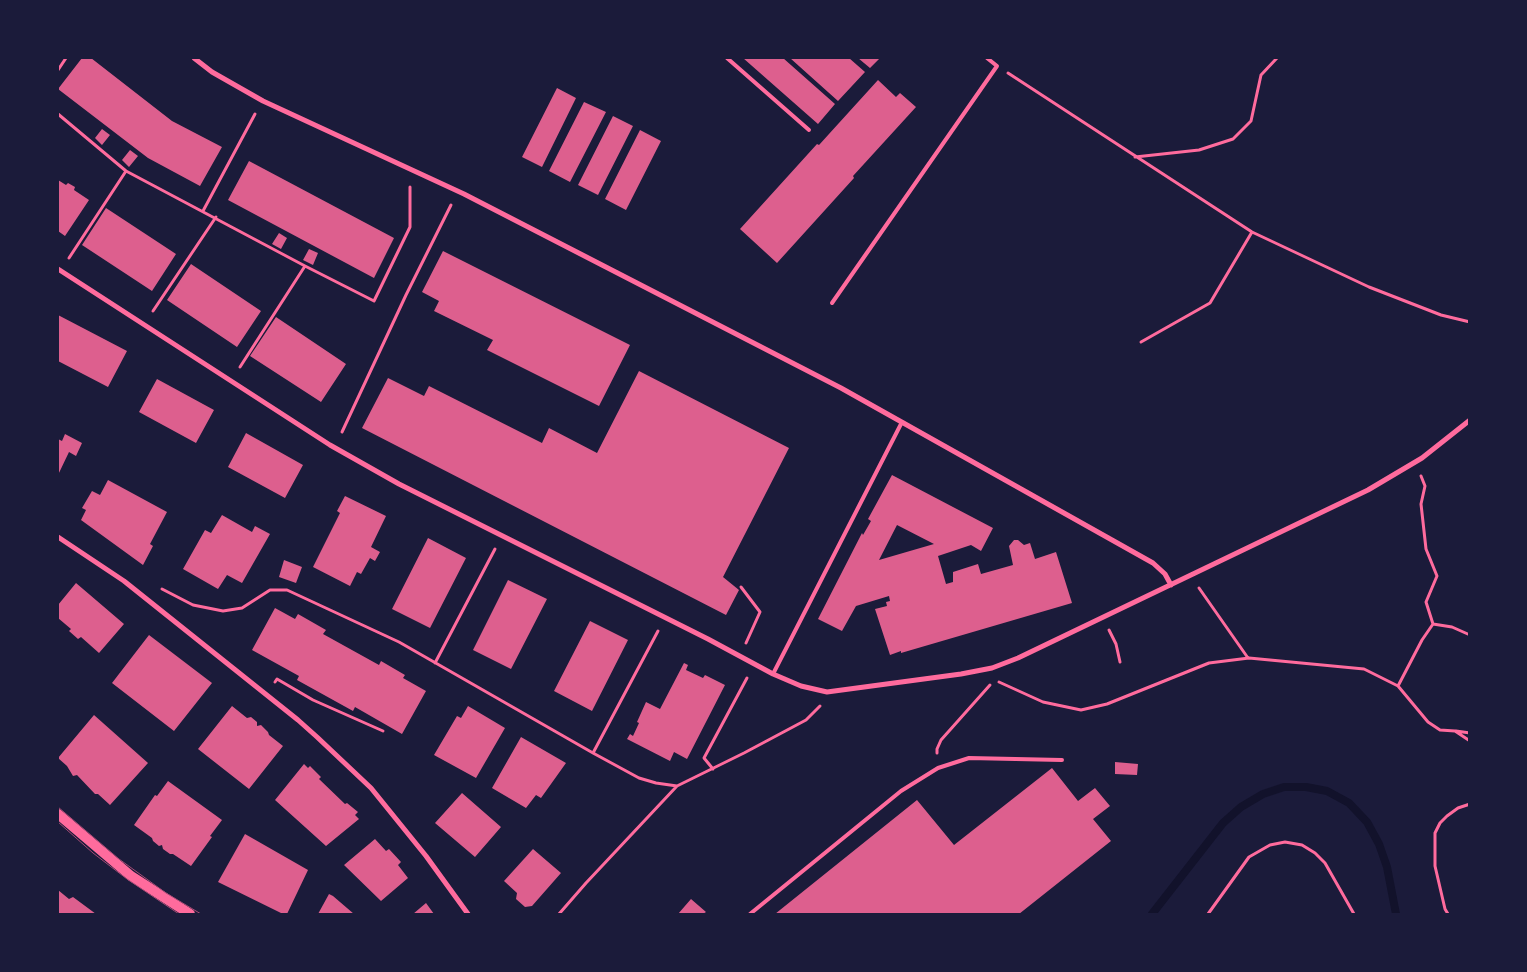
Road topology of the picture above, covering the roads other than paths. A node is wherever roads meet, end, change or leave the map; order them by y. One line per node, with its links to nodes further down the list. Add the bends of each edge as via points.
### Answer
1 (194, 58): 8 (street, via 263,101 464,194)
2 (726, 58): 4 (lane)
3 (987, 58): 6 (lane, via 997,66)
4 (809, 130)
5 (58, 268): 11 (street, via 330,445 399,484)
6 (832, 303)
7 (1470, 420): 10 (street, via 1422,458 1368,490)
8 (902, 422): 10 (street, via 1153,563); 11 (lane)
9 (58, 537): 15 (street, via 124,581 335,753 371,788)
10 (1171, 585): 11 (street, via 992,668 827,692 801,686)
11 (773, 674)
12 (1062, 760): 16 (lane, via 969,758 938,768 901,791)
13 (58, 814): 14 (main road, via 131,876)
14 (190, 914)
15 (468, 914)
16 (750, 914)

